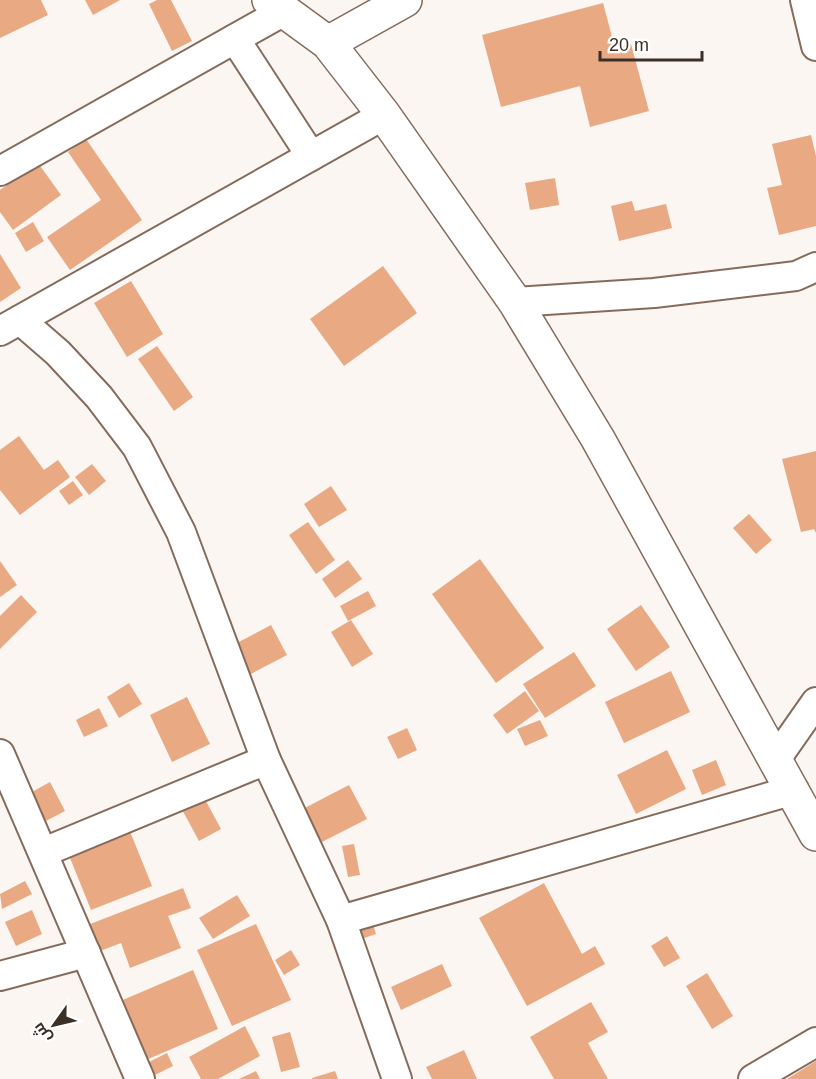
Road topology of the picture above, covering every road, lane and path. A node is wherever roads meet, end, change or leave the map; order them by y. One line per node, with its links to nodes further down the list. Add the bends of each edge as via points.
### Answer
1 (405, 0): 5 (street)
2 (805, 0): 6 (street)
3 (277, 5): 4 (street); 5 (street)
4 (235, 39): 8 (street); 9 (street)
5 (328, 42): 7 (street)
6 (816, 46)
7 (384, 115): 8 (street); 11 (street)
8 (311, 156): 12 (street)
9 (0, 171)
10 (816, 267): 11 (street, via 796,276 654,293)
11 (515, 302): 15 (street, via 598,439)
12 (10, 325): 16 (street, via 58,353 99,397 137,447 181,532)
13 (816, 702): 15 (street)
14 (0, 754): 19 (street)
15 (776, 759): 17 (street)
16 (266, 760): 19 (street); 20 (street)
17 (794, 790): 18 (street); 20 (street)
18 (816, 834)
19 (44, 852): 21 (street)
20 (341, 920): 25 (street)
21 (86, 953): 22 (street); 24 (street)
22 (0, 976)
23 (816, 1042): 26 (street)
24 (140, 1079)
25 (397, 1079)
26 (753, 1079)

